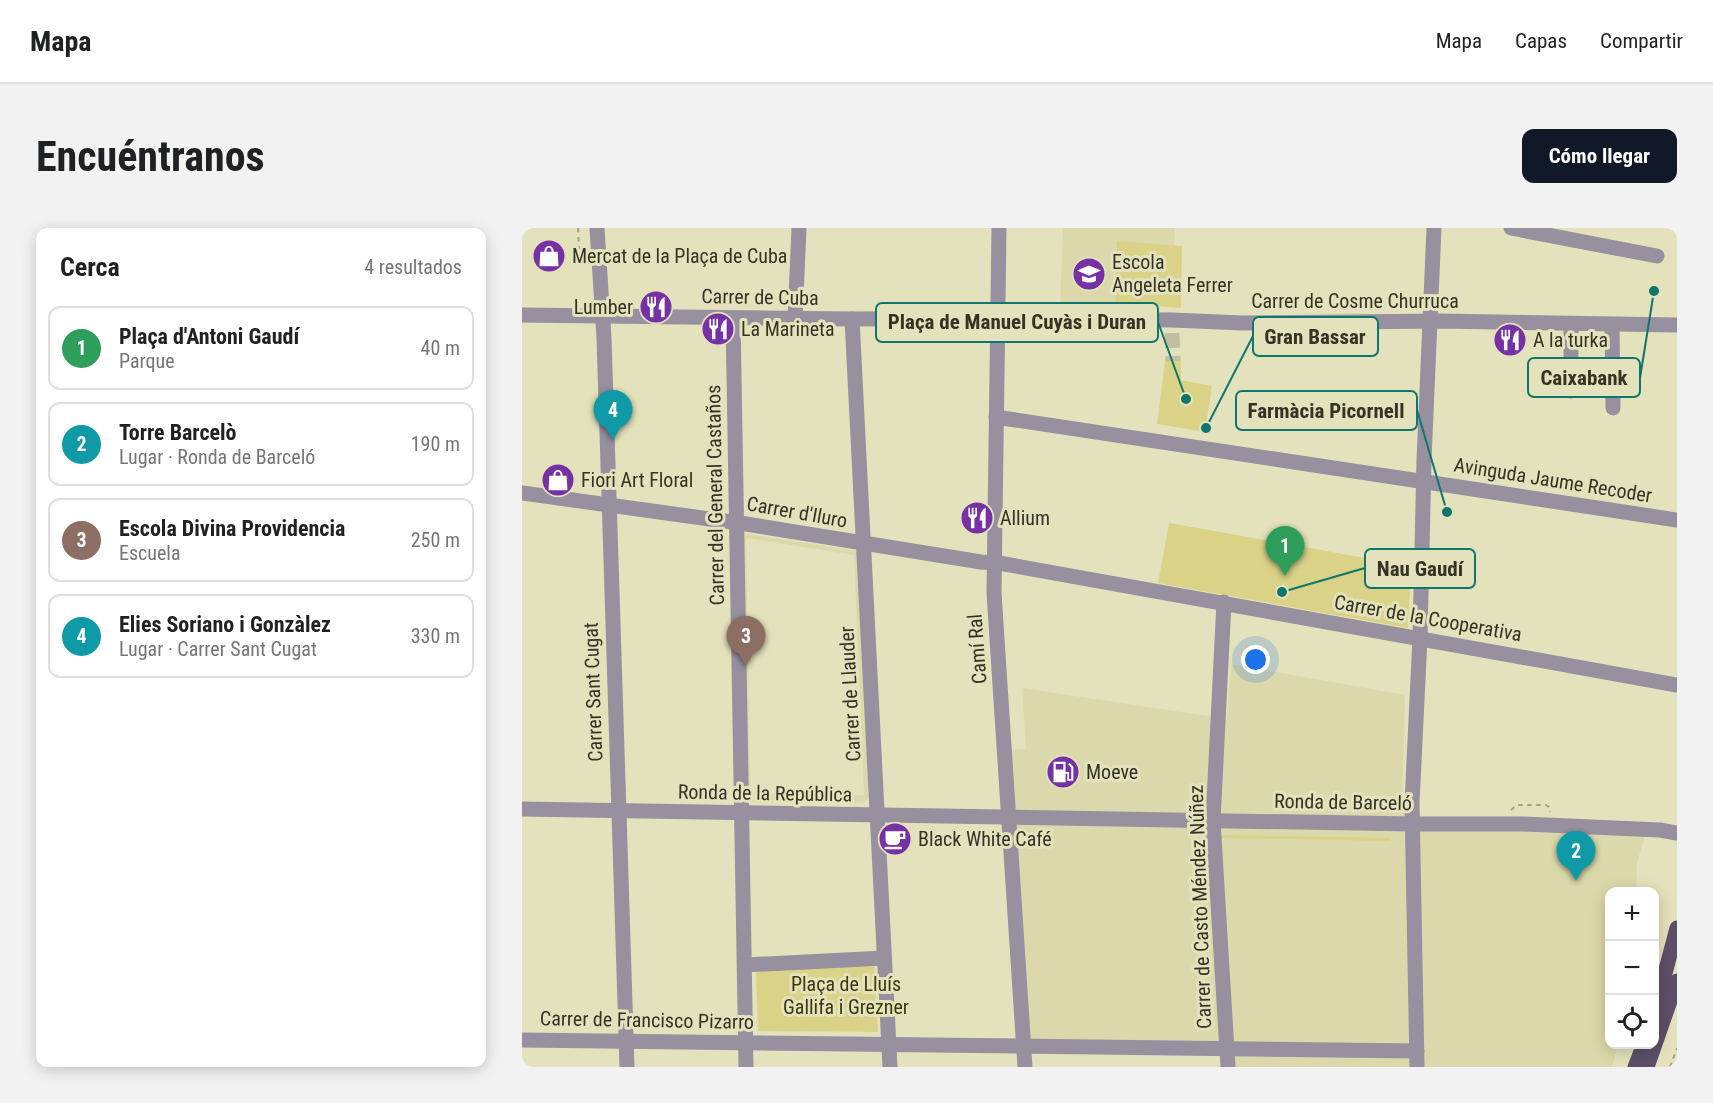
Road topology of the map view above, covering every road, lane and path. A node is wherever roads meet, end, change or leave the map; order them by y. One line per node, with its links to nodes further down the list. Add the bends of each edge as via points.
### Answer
1 (578, 228): 7 (path)
2 (597, 228): 10 (street, Carrer Sant Cugat)
3 (800, 228): 13 (street)
4 (999, 228): 12 (street, Camí Ral)
5 (1434, 228): 15 (street)
6 (1511, 228): 8 (street)
7 (579, 249)
8 (1657, 256)
9 (522, 315): 10 (street, Carrer de Cuba)
10 (601, 315): 11 (street, Carrer de Cuba); 24 (street, Carrer Sant Cugat)
11 (733, 318): 13 (street, Carrer de Cuba); 26 (street, Carrer del General Castaños)
12 (997, 318): 14 (street, Carrer de Cuba); 15 (street, Carrer de Cosme Churruca, via 1172,326); 21 (street, Camí Ral)
13 (795, 319): 14 (street, Carrer de Cuba)
14 (852, 319): 27 (street, Carrer de Llauder)
15 (1430, 321): 16 (street, Carrer de Cosme Churruca); 22 (street)
16 (1571, 324): 17 (street, Carrer de Cosme Churruca); 19 (street)
17 (1612, 325): 18 (street, Carrer de Cosme Churruca); 20 (street)
18 (1677, 325)
19 (1571, 391)
20 (1613, 408)
21 (996, 417): 22 (street, Avinguda Jaume Recoder); 28 (street, Camí Ral)
22 (1424, 481): 25 (street, Avinguda Jaume Recoder); 30 (street)
23 (522, 493): 24 (street, Carrer d'Iluro)
24 (609, 507): 26 (street, Carrer d'Iluro); 33 (street, Carrer Sant Cugat)
25 (1677, 520)
26 (735, 523): 27 (street, Carrer d'Iluro); 34 (street, Carrer del General Castaños)
27 (864, 544): 28 (street, Carrer d'Iluro); 35 (street, Carrer de Llauder)
28 (993, 562): 29 (street, Carrer de la Cooperativa); 36 (street, Camí Ral)
29 (1224, 602): 30 (street, Carrer de la Cooperativa); 37 (street, Carrer de Casto Méndez Núñez)
30 (1420, 638): 31 (street, Carrer de la Cooperativa); 38 (street)
31 (1677, 685)
32 (522, 809): 33 (street, Ronda de la República)
33 (618, 811): 34 (street, Ronda de la República); 46 (street, Carrer Sant Cugat)
34 (741, 814): 35 (street, Ronda de la República); 42 (street, Carrer del General Castaños)
35 (877, 816): 36 (street, Ronda de la República); 41 (street, Carrer de Llauder)
36 (1008, 818): 37 (street, Ronda de Barceló); 49 (street, Camí Ral)
37 (1213, 821): 38 (street, Ronda de Barceló); 50 (street, Carrer de Casto Méndez Núñez)
38 (1412, 824): 39 (street, Ronda de Barceló, via 1523,824); 53 (street)
39 (1677, 833)
40 (1677, 928): 44 (main road)
41 (884, 958): 42 (street); 48 (street, Carrer de Llauder)
42 (745, 965): 47 (street, Carrer del General Castaños)
43 (1677, 981): 61 (main road)
44 (1659, 998)
45 (522, 1040): 46 (street, Carrer de Francisco Pizarro)
46 (626, 1041): 47 (street, Carrer de Francisco Pizarro); 54 (street, Carrer Sant Cugat)
47 (746, 1042): 48 (street, Carrer de Francisco Pizarro); 55 (street, Carrer del General Castaños)
48 (889, 1044): 49 (street, Carrer de Francisco Pizarro); 56 (street, Carrer de Llauder)
49 (1024, 1046): 50 (street, Carrer de Francisco Pizarro); 57 (street, Camí Ral)
50 (1227, 1048): 53 (street, Carrer de Francisco Pizarro); 58 (street, Carrer de Casto Méndez Núñez)
51 (1677, 1048): 62 (path)
52 (1642, 1049): 60 (main road)
53 (1416, 1051): 59 (street)
54 (627, 1067)
55 (746, 1067)
56 (890, 1067)
57 (1025, 1067)
58 (1228, 1067)
59 (1417, 1067)
60 (1635, 1067)
61 (1647, 1067)
62 (1670, 1067)

